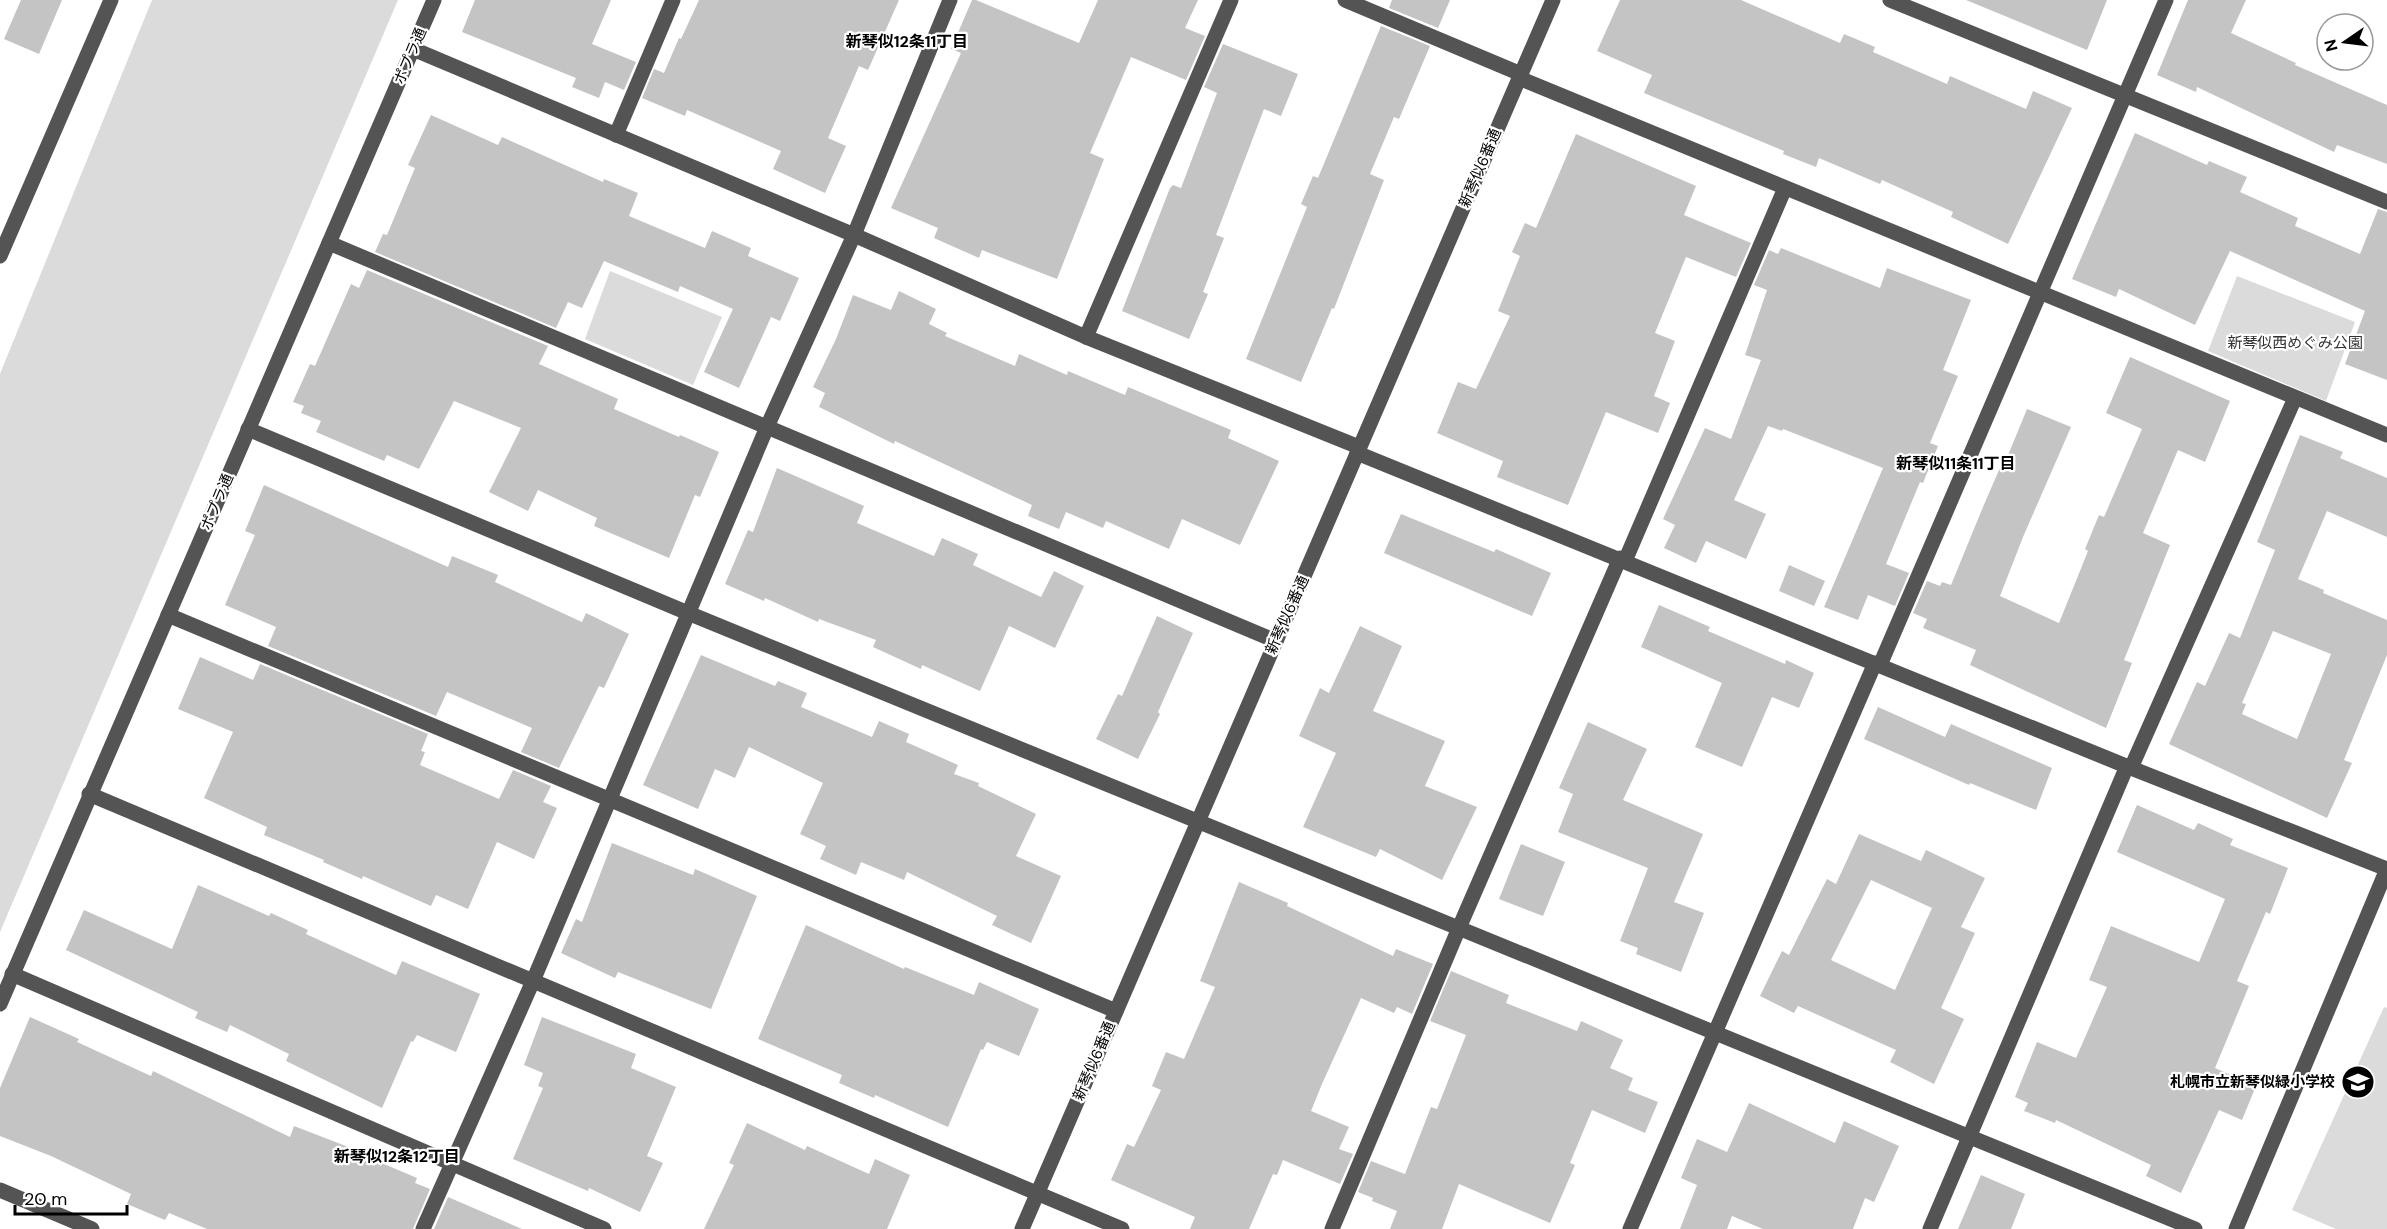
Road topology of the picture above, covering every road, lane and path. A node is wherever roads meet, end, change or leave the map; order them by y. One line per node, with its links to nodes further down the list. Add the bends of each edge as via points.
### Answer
1 (111, 0): 18 (street)
2 (434, 0): 10 (street, ポプラ通)
3 (673, 0): 13 (street)
4 (950, 0): 16 (street)
5 (1231, 0): 20 (street)
6 (1345, 0): 11 (street)
7 (1553, 0): 11 (street, 新琴似6番通)
8 (1890, 0): 12 (street)
9 (2166, 0): 12 (street)
10 (413, 49): 13 (street); 17 (street, ポプラ通)
11 (1520, 76): 14 (street); 25 (street, 新琴似6番通)
12 (2125, 95): 15 (street); 19 (street)
13 (616, 135): 16 (street)
14 (1785, 188): 19 (street); 26 (street)
15 (2387, 202)
16 (854, 235): 20 (street); 22 (street)
17 (329, 243): 22 (street); 23 (street, ポプラ通)
18 (0, 256)
19 (2040, 292): 21 (street); 30 (street)
20 (1086, 337): 25 (street)
21 (2295, 398): 24 (street); 31 (street)
22 (767, 427): 27 (street); 29 (street)
23 (248, 429): 27 (street); 28 (street, ポプラ通)
24 (2387, 435)
25 (1358, 450): 26 (street); 29 (street, 新琴似6番通)
26 (1623, 560): 30 (street); 36 (street)
27 (688, 613): 33 (street); 34 (street)
28 (168, 615): 32 (street, ポプラ通); 33 (street)
29 (1276, 641): 34 (street, 新琴似6番通)
30 (1878, 664): 31 (street); 41 (street)
31 (2129, 767): 35 (street); 42 (street)
32 (89, 794): 37 (street, ポプラ通); 38 (street)
33 (610, 800): 38 (street); 40 (street)
34 (1198, 821): 36 (street); 40 (street, 新琴似6番通)
35 (2387, 869): 55 (street)
36 (1459, 928): 41 (street); 51 (street)
37 (12, 974): 39 (street, ポプラ通); 43 (street)
38 (533, 981): 43 (street); 45 (street)
39 (0, 1004)
40 (1116, 1011): 45 (street, 新琴似6番通)
41 (1713, 1032): 42 (street); 52 (street)
42 (1969, 1137): 53 (street); 54 (street)
43 (451, 1164): 47 (street); 48 (street)
44 (0, 1190): 46 (street)
45 (1037, 1194): 49 (street, 新琴似6番通); 50 (street)
46 (92, 1229)
47 (423, 1229)
48 (604, 1229)
49 (1022, 1229)
50 (1122, 1229)
51 (1332, 1229)
52 (1630, 1229)
53 (1930, 1229)
54 (2194, 1229)
55 (2236, 1229)

